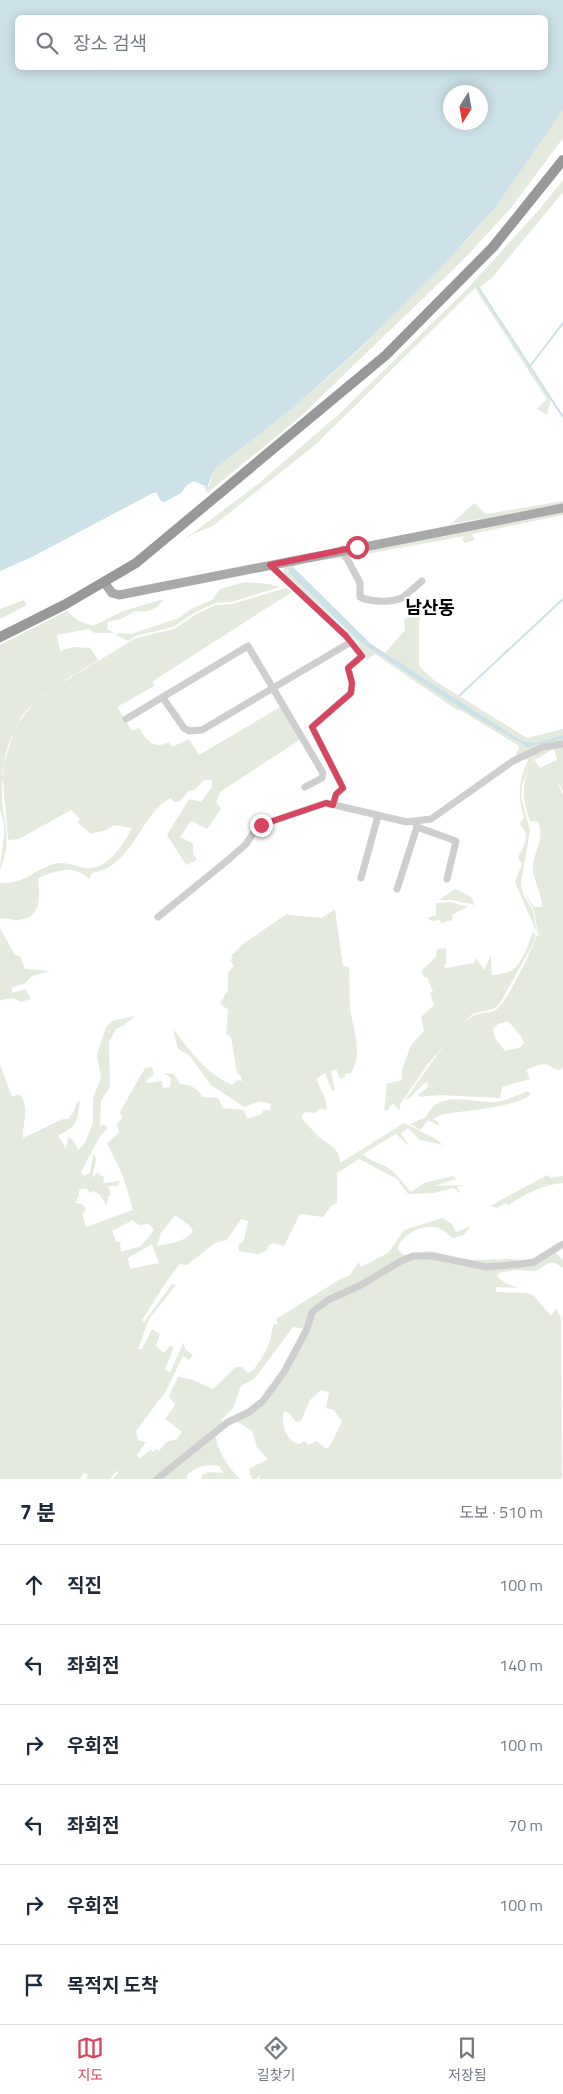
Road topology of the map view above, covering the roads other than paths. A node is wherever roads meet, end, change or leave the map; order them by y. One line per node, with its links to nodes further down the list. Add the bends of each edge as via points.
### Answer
1 (563, 160): 6 (highway, via 493,247 386,355 136,563)
2 (563, 508): 3 (main road)
3 (342, 550): 4 (main road); 5 (street, via 360,584 360,597 364,599 402,598)
4 (270, 565): 6 (main road, via 119,595 112,593); 8 (street)
5 (422, 581)
6 (104, 582): 7 (highway)
7 (0, 637)
8 (351, 642): 9 (street); 14 (street, via 362,656 348,668 353,689 347,698 312,727 343,788 336,794)
9 (274, 687): 10 (street, via 197,732 184,728); 10 (street, via 248,646); 13 (street, via 322,773 322,778)
10 (163, 698): 11 (street)
11 (126, 719)
12 (563, 744): 16 (street, via 543,747 523,756 437,817)
13 (305, 788)
14 (333, 805): 15 (street); 20 (street, via 326,803 261,825 228,860)
15 (378, 816): 16 (street); 17 (street)
16 (416, 824): 18 (street, via 456,841); 19 (street)
17 (361, 878)
18 (447, 879)
19 (397, 890)
20 (158, 916)
21 (563, 1244): 22 (street, via 534,1262 487,1267 432,1256 413,1256 328,1300 312,1312 307,1329 284,1372 263,1401 228,1422)
22 (157, 1479)

